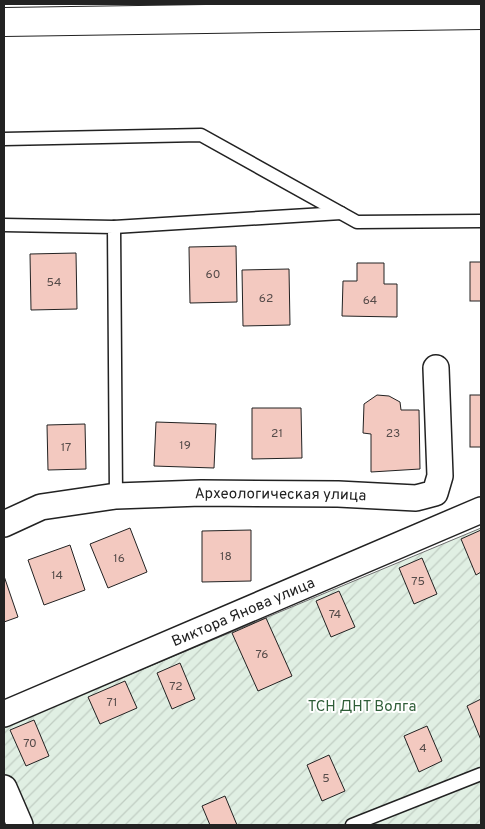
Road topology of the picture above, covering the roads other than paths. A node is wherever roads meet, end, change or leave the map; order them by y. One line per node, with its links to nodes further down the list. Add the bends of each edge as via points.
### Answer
1 (481, 15): 2 (main road)
2 (4, 22)
3 (4, 139): 4 (lane, via 201,134)
4 (341, 213): 5 (lane, via 357,222); 7 (lane)
5 (481, 221)
6 (4, 225): 7 (lane)
7 (114, 227): 9 (lane)
8 (436, 368): 9 (street, Археологическая улица, via 440,476 435,493 416,498 201,493)
9 (116, 496): 11 (street, Археологическая улица, via 41,507)
10 (481, 510): 12 (street, Виктора Янова улица)
11 (4, 524)
12 (4, 714)
13 (481, 774): 16 (lane)
14 (4, 788): 15 (street)
15 (20, 825)
16 (352, 825)

